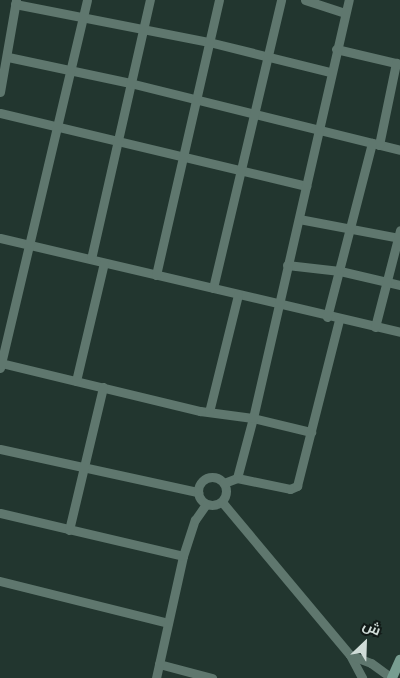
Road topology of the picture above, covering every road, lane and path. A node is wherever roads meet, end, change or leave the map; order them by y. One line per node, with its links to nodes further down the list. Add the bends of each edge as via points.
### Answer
1 (87, 0): 9 (street)
2 (150, 0): 10 (street)
3 (219, 0): 11 (street)
4 (281, 0): 13 (street)
5 (305, 0): 8 (street)
6 (349, 0): 8 (street)
7 (15, 2): 9 (street); 14 (street)
8 (346, 12): 12 (street)
9 (84, 17): 10 (street); 16 (street)
10 (144, 28): 11 (street); 18 (street)
11 (209, 42): 13 (street); 20 (street)
12 (336, 48): 15 (street); 17 (street)
13 (267, 56): 17 (street); 22 (street)
14 (8, 57): 16 (street); 19 (street)
15 (398, 63): 26 (street)
16 (72, 70): 18 (street); 23 (street)
17 (330, 72): 24 (street)
18 (130, 83): 20 (street); 25 (street)
19 (0, 92)
20 (196, 101): 22 (street); 28 (street)
21 (0, 113): 23 (street)
22 (254, 115): 24 (street); 29 (street)
23 (59, 126): 25 (street); 35 (street)
24 (318, 130): 26 (street); 30 (street)
25 (118, 142): 28 (street); 36 (street)
26 (376, 144): 27 (street); 32 (street)
27 (400, 150)
28 (184, 157): 29 (street); 40 (street)
29 (242, 172): 30 (street); 43 (street)
30 (306, 186): 31 (street)
31 (298, 219): 32 (street); 38 (street)
32 (352, 226): 33 (street); 39 (street)
33 (399, 235): 41 (street)
34 (0, 238): 35 (street)
35 (30, 244): 36 (street); 50 (street)
36 (91, 260): 37 (street)
37 (104, 263): 40 (street); 51 (street)
38 (287, 264): 39 (street); 45 (street)
39 (340, 271): 41 (street); 46 (street)
40 (156, 275): 43 (street)
41 (387, 282): 42 (street); 48 (street)
42 (400, 285)
43 (213, 288): 44 (street)
44 (238, 295): 45 (street); 53 (street)
45 (277, 306): 46 (street); 54 (street)
46 (327, 317): 47 (street)
47 (339, 320): 48 (street); 55 (street)
48 (375, 327): 49 (street)
49 (400, 332)
50 (1, 366): 51 (street)
51 (76, 381): 52 (street)
52 (102, 387): 53 (street); 57 (street)
53 (209, 412): 54 (street)
54 (253, 418): 55 (street); 58 (street)
55 (311, 432): 58 (street, via 299,483 294,489)
56 (0, 449): 57 (street)
57 (84, 466): 60 (street); 64 (street)
58 (237, 478): 59 (street)
59 (224, 484): 60 (street, via 212,477 205,479); 61 (street, via 227,490)
60 (198, 492): 62 (street)
61 (222, 502): 62 (street); 68 (street)
62 (206, 504): 65 (street, via 195,520)
63 (0, 513): 64 (street)
64 (69, 530): 65 (street)
65 (183, 556): 67 (street)
66 (0, 581): 67 (street)
67 (168, 623): 70 (street)
68 (350, 654): 73 (street); 74 (street)
69 (400, 660): 74 (main road)
70 (159, 664): 71 (street); 72 (street)
71 (156, 678)
72 (212, 678)
73 (362, 678)
74 (392, 678)

